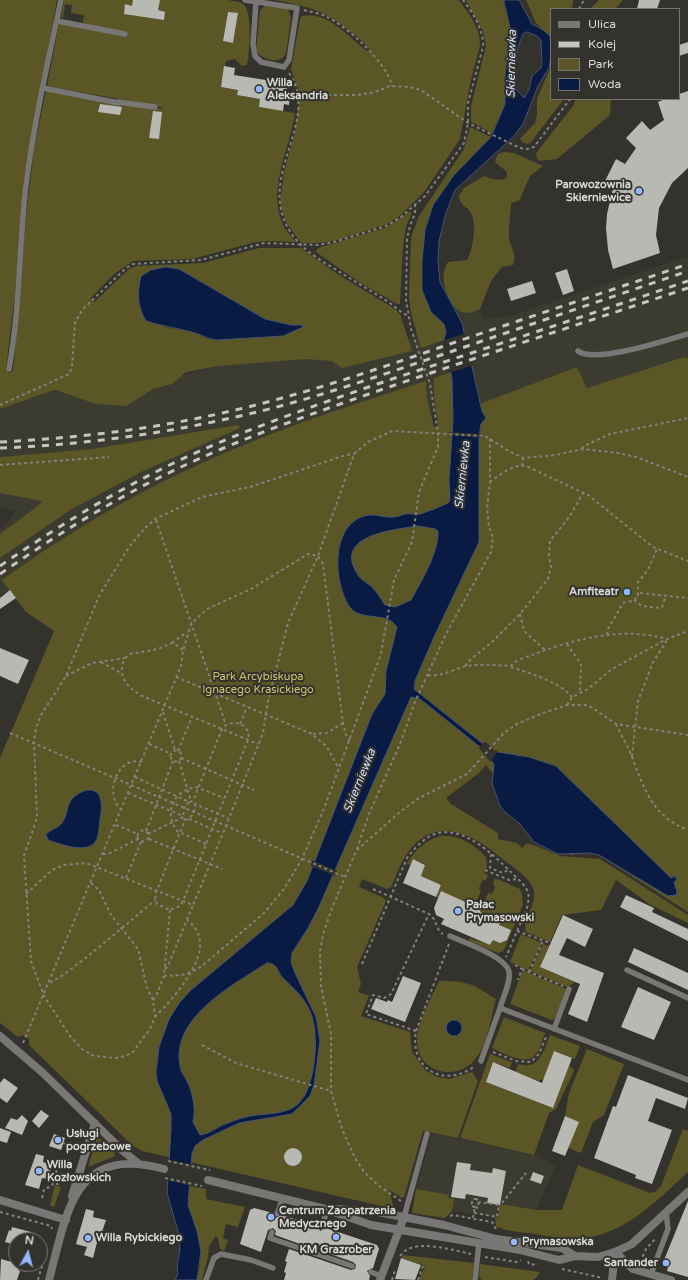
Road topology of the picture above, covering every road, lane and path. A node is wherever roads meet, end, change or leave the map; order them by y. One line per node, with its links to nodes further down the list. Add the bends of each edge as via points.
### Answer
1 (61, 0): 6 (lane)
2 (245, 0): 4 (lane)
3 (463, 0): 14 (path, via 479,26 484,40 468,103)
4 (256, 2): 5 (lane); 8 (lane, via 253,44 255,56 261,62)
5 (298, 8): 8 (lane, via 289,60); 9 (path, via 325,16 358,40 380,61)
6 (57, 21): 7 (lane); 10 (lane)
7 (125, 34)
8 (284, 67): 11 (path)
9 (392, 86): 11 (path, via 358,95); 14 (path, via 421,90)
10 (43, 88): 13 (lane, via 119,103); 20 (lane, via 27,183)
11 (298, 95): 16 (path, via 294,132 284,163 279,203 285,223)
12 (569, 100): 14 (path, via 531,149 520,148)
13 (155, 107)
14 (468, 123): 15 (path, via 462,147 428,193)
15 (415, 205): 16 (path, via 391,223 360,235 317,245); 17 (path, via 407,239 405,268)
16 (300, 244): 17 (path); 21 (path, via 264,243 201,260 133,264 83,309 75,322 72,367 69,374)
17 (408, 315): 23 (path, via 430,384)
18 (688, 334): 19 (lane, via 632,350 589,355)
19 (578, 351)
20 (9, 369)
21 (0, 405)
22 (688, 418): 25 (path, via 610,434)
23 (438, 433): 24 (path); 26 (path, via 386,432); 79 (path, via 436,453 423,481 409,548 394,580 381,654)
24 (490, 438): 28 (path); 32 (path)
25 (582, 449): 28 (path, via 556,455); 31 (path, via 636,457)
26 (354, 454): 34 (path, via 250,487 202,497); 36 (path)
27 (109, 457): 29 (path)
28 (523, 458): 30 (path)
29 (0, 465)
30 (522, 466): 32 (path, via 508,470); 33 (path)
31 (688, 477)
32 (490, 482): 57 (path, via 487,508 488,527 493,538 491,552 446,634)
33 (583, 492): 35 (path); 42 (path, via 570,516 550,542 550,575)
34 (156, 519): 43 (path); 58 (path, via 136,537 99,596)
35 (656, 549): 37 (path); 38 (path, via 648,570 638,582)
36 (318, 556): 43 (path, via 308,554 291,563 251,589 206,609); 67 (path, via 284,634); 69 (path, via 323,564)
37 (688, 561)
38 (639, 593): 39 (path); 41 (path)
39 (666, 596): 40 (path); 41 (path, via 660,608 642,606)
40 (688, 598)
41 (634, 600): 46 (path, via 624,603)
42 (520, 614): 50 (path, via 524,631); 54 (path)
43 (191, 624): 44 (path); 61 (path)
44 (188, 631): 48 (path); 51 (path)
45 (688, 631): 47 (path)
46 (607, 634): 47 (path, via 654,636); 49 (path)
47 (665, 640): 60 (path, via 612,669); 73 (path, via 642,686)
48 (172, 643): 51 (path, via 180,646); 52 (path, via 158,649 130,654)
49 (567, 644): 50 (path); 60 (path, via 581,664)
50 (545, 650): 55 (path)
51 (183, 651): 59 (path)
52 (125, 658): 53 (path, via 112,658); 56 (path, via 121,665)
53 (100, 662): 56 (path); 58 (path, via 92,663)
54 (465, 666): 55 (path); 57 (path, via 442,674)
55 (511, 666): 62 (path, via 533,674)
56 (121, 673): 64 (path, via 132,690)
57 (428, 675): 134 (path)
58 (66, 676): 80 (path, via 41,715)
59 (176, 677): 61 (path); 64 (path)
60 (580, 693): 62 (path)
61 (216, 694): 65 (path); 70 (path)
62 (572, 697): 63 (path)
63 (567, 705): 72 (path, via 591,707); 134 (path, via 517,724 496,741 462,778 419,798)
64 (165, 706): 66 (path); 68 (path)
65 (247, 707): 67 (path); 71 (path)
66 (162, 711): 81 (path); 83 (path)
67 (265, 715): 76 (path); 82 (path)
68 (192, 717): 74 (path); 83 (path)
69 (343, 723): 76 (path, via 327,733); 79 (path)
70 (226, 724): 71 (path); 74 (path)
71 (240, 724): 78 (path, via 248,733)
72 (616, 724): 73 (path); 85 (path)
73 (634, 727): 77 (path); 85 (path)
74 (222, 729): 78 (path); 91 (path)
75 (10, 733): 80 (path)
76 (312, 734): 90 (path, via 327,747)
77 (688, 735)
78 (248, 740): 82 (path); 94 (path)
79 (350, 740): 90 (path)
80 (34, 743): 93 (path); 151 (path, via 38,807 37,818 24,856)
81 (149, 744): 84 (path); 89 (path)
82 (258, 744): 96 (path)
83 (177, 751): 84 (path); 86 (path, via 181,753)
84 (170, 754): 87 (path)
85 (632, 756): 122 (path, via 641,783 654,804 674,823)
86 (181, 758): 88 (path); 91 (path)
87 (173, 761): 88 (path); 99 (path)
88 (179, 761): 98 (path)
89 (142, 762): 92 (path); 93 (path, via 130,763 123,767)
90 (339, 768): 137 (path)
91 (206, 769): 94 (path); 97 (path)
92 (135, 777): 95 (path); 99 (path)
93 (115, 778): 95 (path); 110 (path, via 114,797)
94 (232, 780): 96 (path); 104 (path)
95 (132, 785): 101 (path); 103 (path)
96 (242, 785): 100 (path); 115 (path)
97 (199, 787): 98 (path); 104 (path); 105 (path)
98 (187, 788): 102 (path); 105 (path)
99 (162, 790): 102 (path); 103 (path)
100 (254, 790)
101 (128, 793): 107 (path); 110 (path)
102 (177, 796): 105 (path); 106 (path)
103 (159, 797): 106 (path); 107 (path)
104 (224, 798): 113 (path)
105 (191, 801): 108 (path); 109 (path)
106 (173, 803): 109 (path); 111 (path)
107 (156, 804): 111 (path); 123 (path)
108 (195, 804): 112 (path); 113 (path)
109 (184, 808): 112 (path); 114 (path)
110 (122, 810): 119 (path)
111 (171, 811): 114 (path); 118 (path)
112 (194, 812): 116 (path); 117 (path)
113 (218, 814): 115 (path); 117 (path)
114 (184, 818): 116 (path); 118 (path); 124 (path)
115 (228, 818): 120 (path)
116 (189, 819): 121 (path)
117 (215, 822): 120 (path); 121 (path)
118 (172, 823): 124 (path); 128 (path)
119 (116, 825): 127 (path); 135 (path)
120 (226, 826): 125 (path); 137 (path)
121 (212, 829): 125 (path); 132 (path)
122 (688, 830)
123 (146, 831): 127 (path); 128 (path)
124 (180, 833): 132 (path); 133 (path)
125 (222, 833): 139 (path)
126 (437, 833): 152 (path, via 415,847 407,858)
127 (138, 834): 129 (path)
128 (148, 834): 130 (path)
129 (138, 839): 131 (path); 135 (path)
130 (149, 839): 131 (path); 133 (path)
131 (141, 842): 146 (path)
132 (206, 844): 138 (path)
133 (173, 849): 138 (path); 150 (path)
134 (356, 851): 145 (path)
135 (103, 854): 140 (path)
136 (491, 854): 144 (path, via 489,867)
137 (302, 859): 145 (path); 169 (path, via 284,889 264,914 232,942)
138 (199, 860): 139 (path); 154 (path)
139 (209, 864): 141 (path); 155 (path)
140 (98, 866): 146 (path); 148 (path); 151 (path, via 78,863 59,866 45,874)
141 (222, 869)
142 (485, 870): 144 (path)
143 (508, 870): 144 (path)
144 (493, 873): 147 (path, via 513,881)
145 (345, 877): 189 (path, via 325,927 320,951 321,986 332,1034)
146 (126, 878): 150 (path)
147 (518, 879)
148 (91, 883): 159 (path, via 99,890 111,915); 172 (path)
149 (373, 889): 152 (path)
150 (156, 890): 153 (path); 154 (path)
151 (26, 894): 175 (path, via 31,961)
152 (391, 896): 157 (path); 165 (path)
153 (155, 900): 156 (path, via 160,907); 159 (path)
154 (183, 901): 155 (path); 156 (path, via 180,906)
155 (193, 905): 158 (path)
156 (170, 910): 166 (path)
157 (429, 914): 161 (path, via 438,930); 181 (path, via 391,994 384,998 373,995 366,1014)
158 (187, 920): 166 (path); 169 (path, via 196,928 200,940 199,954)
159 (121, 927): 172 (path, via 68,972); 177 (path, via 138,949 147,988)
160 (517, 931): 162 (path)
161 (450, 939): 178 (lane, via 506,964 509,972)
162 (543, 941): 163 (path); 170 (path)
163 (550, 943)
164 (510, 963): 167 (path)
165 (362, 964)
166 (165, 969): 171 (path)
167 (522, 969): 170 (path); 173 (path)
168 (627, 970): 176 (lane)
169 (191, 972): 171 (path); 179 (path)
170 (529, 972): 174 (path)
171 (164, 976): 177 (path, via 158,994)
172 (50, 982): 175 (path)
173 (516, 983)
174 (569, 989): 180 (lane)
175 (44, 996): 179 (path, via 61,1025 82,1048 94,1056 107,1058 125,1056 133,1052); 184 (path)
176 (688, 998)
177 (153, 1000): 179 (path)
178 (500, 1008): 180 (lane); 186 (lane)
179 (156, 1017)
180 (554, 1029): 188 (lane)
181 (416, 1031)
182 (548, 1033): 186 (path, via 540,1054 531,1062 516,1061 490,1050)
183 (0, 1036): 190 (street, via 28,1058)
184 (23, 1043)
185 (202, 1045): 189 (path, via 236,1063)
186 (481, 1061): 187 (path)
187 (472, 1068)
188 (688, 1080)
189 (331, 1091): 213 (path, via 342,1129 355,1158 365,1173 379,1186)
190 (95, 1123): 196 (street); 212 (street)
191 (427, 1134): 213 (lane)
192 (63, 1143): 193 (path)
193 (76, 1147)
194 (165, 1160): 197 (path)
195 (73, 1162): 201 (path, via 60,1158 56,1172 62,1174)
196 (139, 1164): 198 (street); 212 (street, via 118,1164 104,1169 82,1185)
197 (210, 1170)
198 (163, 1173): 203 (path)
199 (526, 1173): 211 (path)
200 (51, 1177): 201 (path)
201 (60, 1179): 202 (path); 206 (path, via 58,1184 53,1183 44,1189)
202 (66, 1181)
203 (207, 1184): 207 (street)
204 (688, 1192): 217 (street)
205 (476, 1196): 208 (path)
206 (42, 1198)
207 (283, 1198): 215 (street); 219 (lane)
208 (476, 1199): 210 (path); 214 (path, via 473,1199 471,1206)
209 (0, 1200): 222 (street)
210 (479, 1202): 214 (path, via 478,1208); 218 (path, via 499,1205 497,1216)
211 (502, 1203)
212 (70, 1204): 222 (street)
213 (407, 1205): 220 (lane)
214 (475, 1207): 218 (path)
215 (325, 1209): 220 (street); 223 (lane); 225 (street, via 371,1225)
216 (0, 1212): 224 (path)
217 (666, 1212): 230 (street, via 632,1244); 242 (lane, via 668,1228)
218 (474, 1213): 221 (path)
219 (278, 1214)
220 (404, 1217): 225 (street); 233 (street, via 496,1239 562,1248)
221 (473, 1218)
222 (66, 1220): 244 (street)
223 (322, 1227)
224 (53, 1228)
225 (399, 1230): 228 (street); 243 (street)
226 (272, 1232): 231 (lane, via 270,1238)
227 (661, 1239): 235 (path, via 654,1238)
228 (479, 1243): 232 (lane); 233 (street, via 559,1260)
229 (316, 1247): 231 (lane)
230 (615, 1252): 233 (street, via 598,1257); 242 (street, via 633,1269); 249 (street)
231 (314, 1253): 236 (lane)
232 (478, 1255): 234 (path, via 417,1245 407,1248); 238 (path, via 517,1262 527,1261 529,1264); 247 (lane)
233 (575, 1256)
234 (399, 1258)
235 (639, 1264)
236 (352, 1266)
237 (423, 1266): 246 (path)
238 (544, 1266)
239 (273, 1268): 245 (lane, via 251,1260 221,1254 214,1258)
240 (558, 1268): 248 (path)
241 (371, 1272): 243 (lane)
242 (651, 1274): 250 (street)
243 (381, 1278)
244 (49, 1280)
245 (206, 1280)
246 (418, 1280)
247 (475, 1280)
248 (604, 1280)
249 (612, 1280)
250 (671, 1280)

